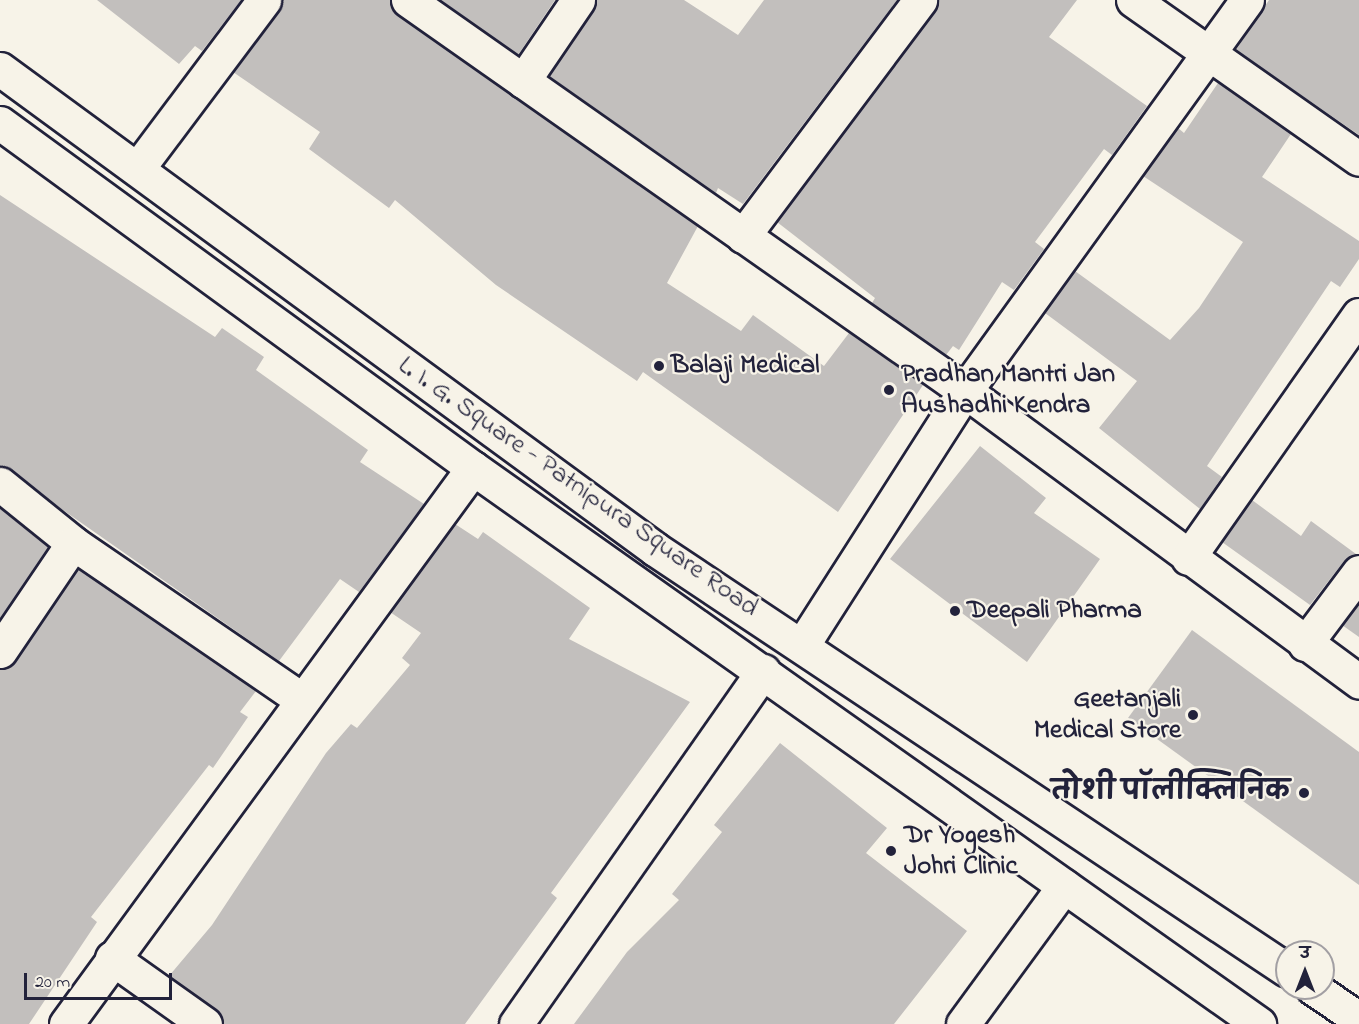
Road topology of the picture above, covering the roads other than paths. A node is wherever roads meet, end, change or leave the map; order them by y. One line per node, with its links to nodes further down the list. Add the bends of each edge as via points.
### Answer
1 (264, 0): 12 (street)
2 (408, 0): 9 (street)
3 (578, 0): 9 (street)
4 (920, 0): 13 (street)
5 (1133, 0): 7 (street)
6 (1247, 0): 7 (street)
7 (1211, 56): 11 (street); 15 (street)
8 (0, 69): 12 (street, L. I. G. Square - Patnipura Square Road)
9 (523, 81): 13 (street)
10 (0, 123): 16 (street, L. I. G. Square - Patnipura Square Road)
11 (1359, 159)
12 (138, 168): 21 (street, L. I. G. Square - Patnipura Square Road, via 655,549)
13 (743, 236): 15 (street)
14 (1359, 315): 19 (street)
15 (965, 391): 19 (street); 21 (street)
16 (473, 468): 24 (street, L. I. G. Square - Patnipura Square Road); 26 (street)
17 (0, 484): 18 (street)
18 (73, 543): 23 (street); 26 (street)
19 (1188, 558): 22 (street)
20 (1359, 572): 22 (street)
21 (803, 644): 29 (street, L. I. G. Square - Patnipura Square Road)
22 (1305, 644): 25 (street)
23 (0, 651)
24 (763, 671): 27 (street, L. I. G. Square - Patnipura Square Road); 34 (street)
25 (1359, 682)
26 (301, 699): 28 (street)
27 (1064, 886): 35 (street); 36 (street, L. I. G. Square - Patnipura Square Road)
28 (112, 958): 32 (street); 33 (street)
29 (1275, 962)
30 (1331, 1000): 31 (street)
31 (1359, 1019)
32 (66, 1024)
33 (205, 1024)
34 (516, 1024)
35 (963, 1024)
36 (1259, 1024)

